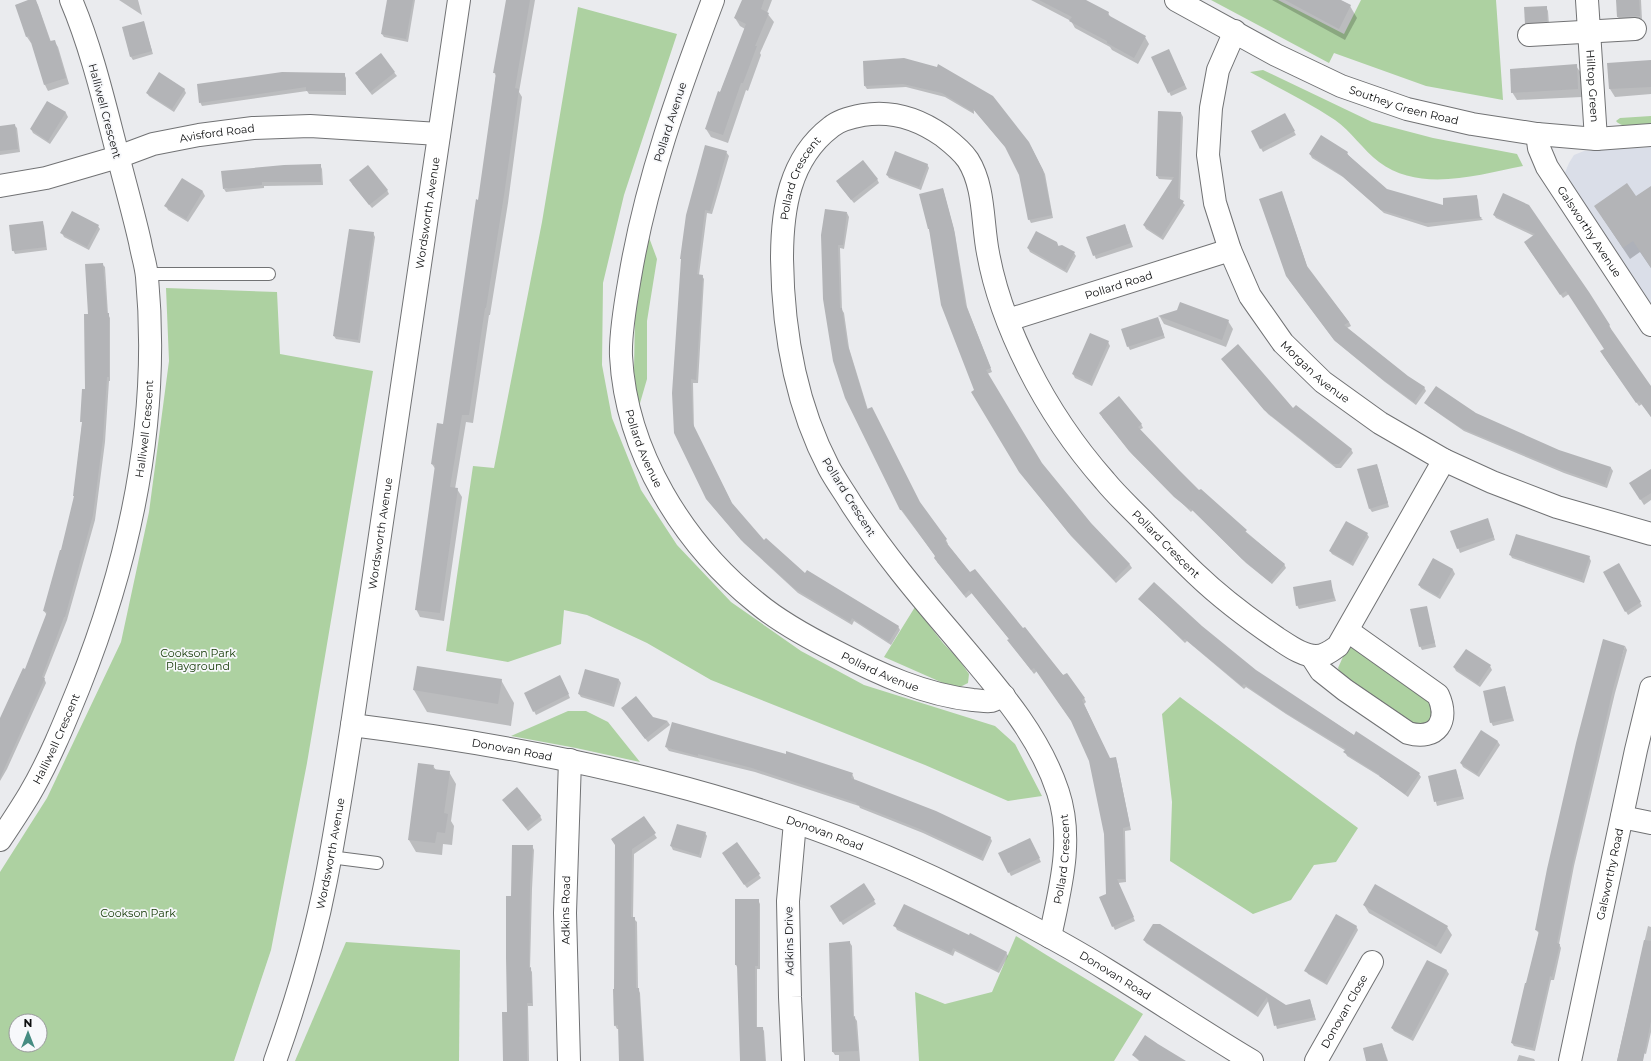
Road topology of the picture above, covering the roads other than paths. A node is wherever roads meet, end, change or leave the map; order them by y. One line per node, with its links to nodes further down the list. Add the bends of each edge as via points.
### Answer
1 (72, 0): 14 (street, Halliwell Crescent, via 81,23)
2 (459, 0): 10 (street, Wordsworth Avenue)
3 (713, 0): 26 (street, Pollard Avenue, via 660,147 636,242 626,301 621,355 627,400 641,447 662,491 689,534 722,572 757,604 800,633 911,686 955,698 990,702)
4 (1587, 0): 8 (street, Hilltop Green)
5 (1186, 2): 7 (street, Southey Green Road)
6 (1635, 29): 8 (street)
7 (1235, 31): 11 (street, Southey Green Road, via 1276,55 1341,86 1406,109 1472,124); 16 (street, Morgan Avenue, via 1218,70 1211,108 1208,155 1215,203)
8 (1589, 32): 9 (street); 13 (street, Hilltop Green)
9 (1529, 35)
10 (439, 134): 14 (street, Avisford Road, via 317,126 253,128 199,134 153,144); 27 (street, Wordsworth Avenue)
11 (1537, 134): 13 (street, Southey Green Road); 20 (street, Galsworthy Avenue, via 1539,148 1547,167)
12 (1651, 136): 13 (street, Southey Green Road)
13 (1596, 139)
14 (118, 157): 15 (street, Avisford Road, via 46,178); 17 (street, Halliwell Crescent)
15 (0, 186)
16 (1230, 250): 19 (street, Pollard Road); 21 (street, Morgan Avenue, via 1250,296 1283,343 1323,382 1380,423)
17 (147, 274): 18 (lane); 32 (street, Halliwell Crescent, via 151,346 147,406 139,484 116,584 94,650 61,732 29,796)
18 (269, 274)
19 (1008, 320): 24 (street, Pollard Crescent, via 1028,367 1061,424 1106,483 1197,575 1251,620 1292,648); 26 (street, Pollard Crescent, via 997,291 987,251 978,182 968,160 952,142 929,126 907,116 881,113 857,116 835,123 816,140 796,169 788,191 782,231 782,283 790,355 809,423 830,470 872,535)
20 (1651, 325)
21 (1444, 460): 22 (street, Morgan Avenue, via 1557,507); 23 (street)
22 (1651, 534)
23 (1348, 631): 24 (street, via 1338,646 1328,654); 24 (street, Pollard Crescent, via 1438,695 1443,705 1439,727 1430,734 1419,736 1408,733 1321,671)
24 (1312, 657)
25 (1651, 688): 29 (street, Galsworthy Road)
26 (1004, 696): 35 (street, Pollard Crescent, via 1039,748 1059,793 1066,827 1065,859)
27 (352, 725): 28 (street, Donovan Road, via 431,735); 33 (street, Wordsworth Avenue)
28 (570, 760): 30 (street, Donovan Road, via 639,775); 38 (street, Adkins Road, via 565,913)
29 (1622, 817): 31 (street); 42 (street, Galsworthy Road)
30 (795, 822): 35 (street, Donovan Road, via 905,865 956,888); 39 (street, Adkins Drive, via 788,901)
31 (1651, 823)
32 (0, 840)
33 (330, 857): 34 (lane); 37 (street, Wordsworth Avenue, via 312,940 291,1017)
34 (377, 863)
35 (1050, 937): 40 (street, Donovan Road)
36 (1372, 962): 41 (street, Donovan Close)
37 (275, 1061)
38 (569, 1061)
39 (793, 1061)
40 (1252, 1061)
41 (1316, 1061)
42 (1570, 1061)

